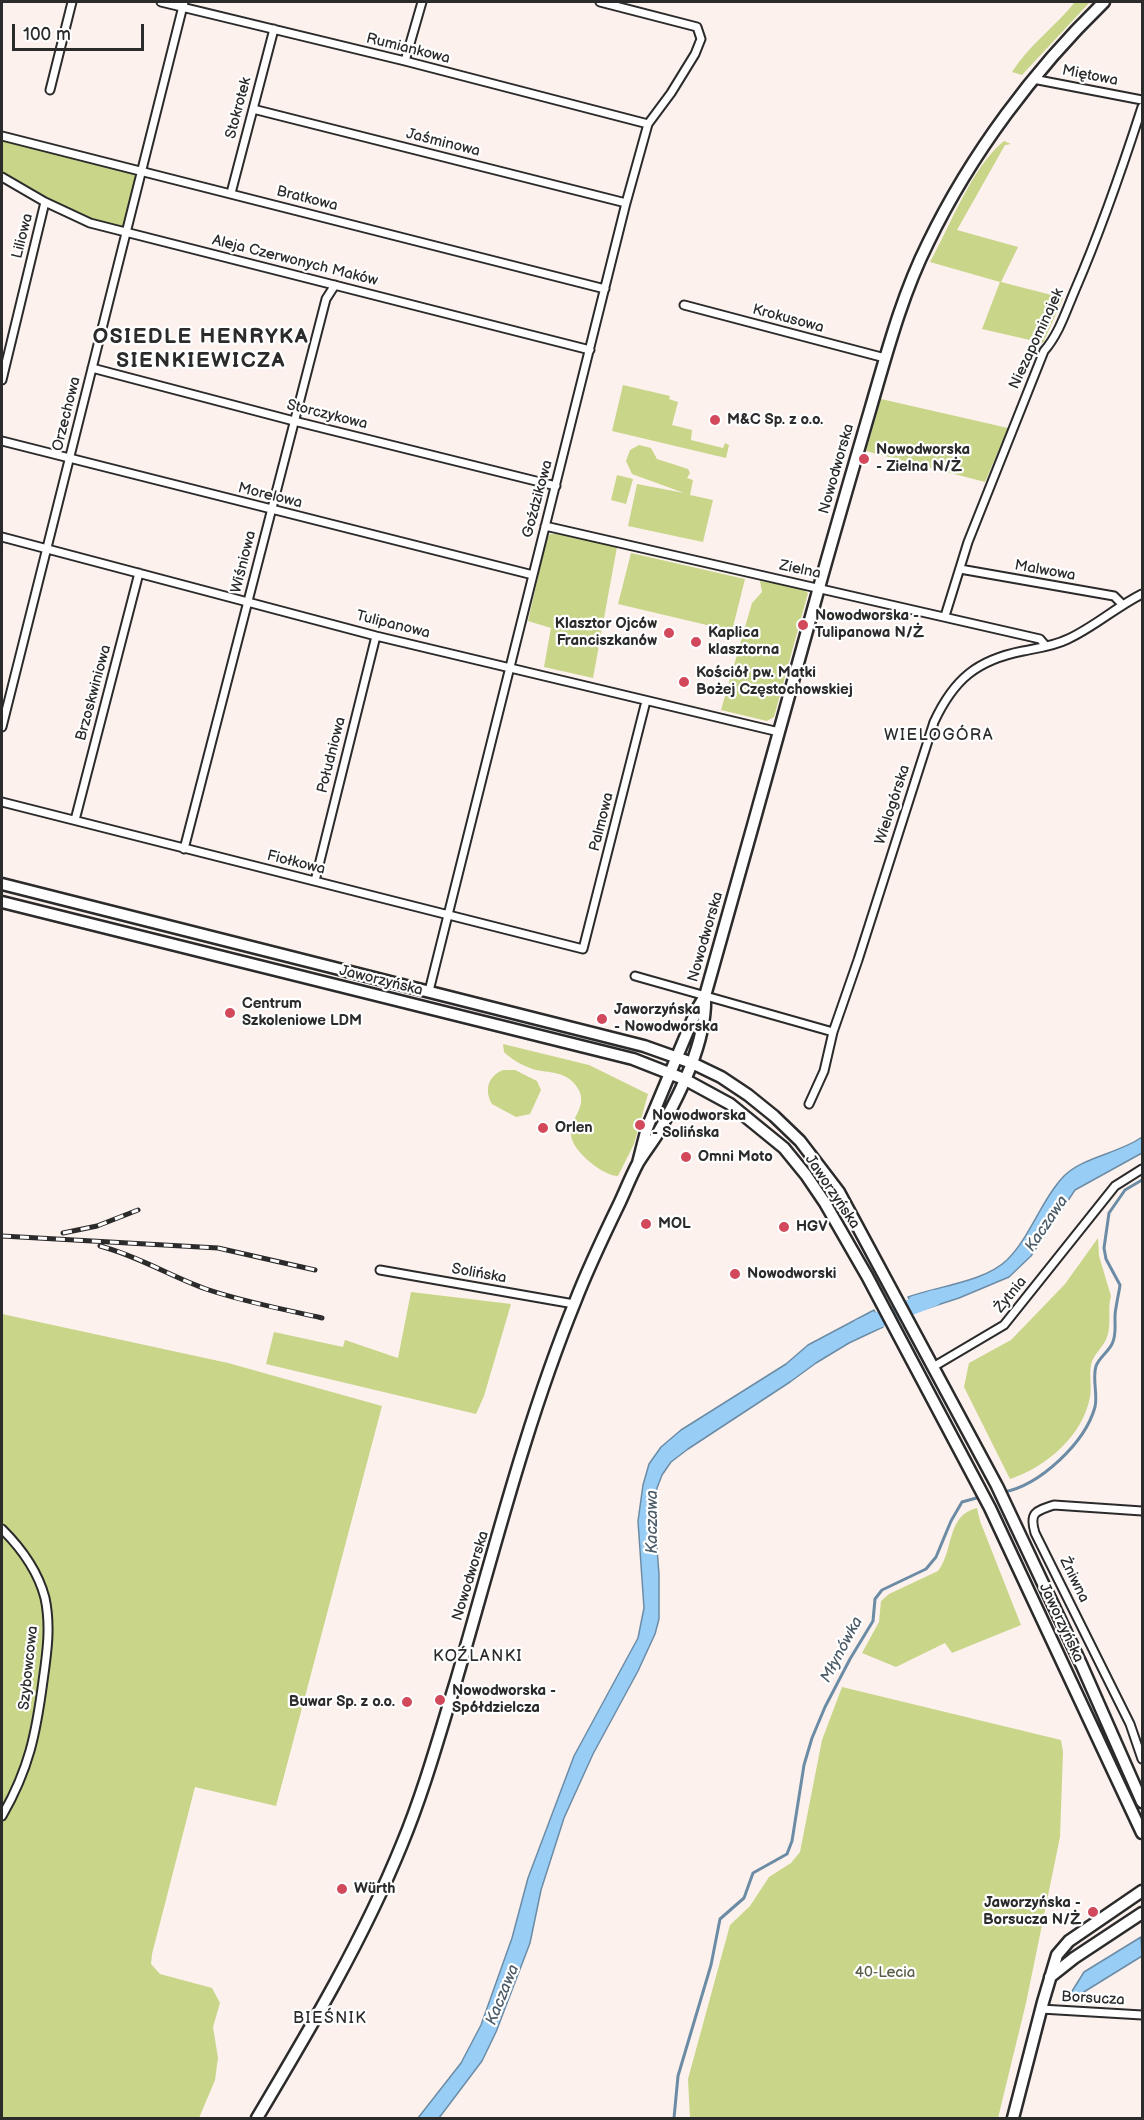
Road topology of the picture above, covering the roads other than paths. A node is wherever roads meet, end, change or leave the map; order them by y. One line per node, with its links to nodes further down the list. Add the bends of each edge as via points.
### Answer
1 (72, 2): 10 (street)
2 (161, 2): 6 (street, Rumiankowa)
3 (422, 2): 8 (street)
4 (600, 2): 14 (street, Goździkowa, via 697,27 701,39 695,54)
5 (1104, 2): 9 (main road, Nowodworska)
6 (183, 4): 7 (street, Rumiankowa); 16 (street, Orzechowa)
7 (274, 29): 8 (street, Rumiankowa); 13 (street, Stokrotek)
8 (405, 61): 14 (street, Rumiankowa)
9 (1032, 79): 11 (street, Miętowa); 26 (main road, Nowodworska, via 958,186 928,243)
10 (50, 90)
11 (1143, 100)
12 (1143, 107): 37 (street, Niezapominajek, via 1088,259 1054,340 1044,351)
13 (253, 109): 18 (street, Stokrotek); 20 (street, Jaśminowa)
14 (648, 124): 20 (street, Goździkowa)
15 (2, 136): 16 (street, Bratkowa)
16 (142, 171): 18 (street, Bratkowa); 21 (street, Orzechowa)
17 (2, 177): 19 (street, Aleja Czerwonych Maków)
18 (231, 193): 23 (street, Bratkowa)
19 (45, 202): 21 (street, Aleja Czerwonych Maków, via 90,223); 28 (street, Liliowa)
20 (626, 203): 23 (street, Goździkowa)
21 (126, 232): 22 (street, Aleja Czerwonych Maków); 27 (street, Orzechowa)
22 (335, 285): 25 (street, Aleja Czerwonych Maków); 29 (street, Wiśniowa, via 326,299)
23 (605, 289): 25 (street, Goździkowa)
24 (684, 305): 26 (street, Krokusowa)
25 (590, 350): 32 (street, Goździkowa)
26 (885, 358): 40 (main road, Nowodworska)
27 (92, 368): 29 (street, Storczykowa); 31 (street, Orzechowa)
28 (2, 380)
29 (294, 421): 32 (street, Storczykowa); 33 (street, Wiśniowa)
30 (2, 441): 31 (street, Morelowa)
31 (70, 459): 33 (street, Morelowa); 36 (street, Orzechowa)
32 (556, 486): 34 (street, Goździkowa)
33 (272, 510): 39 (street, Morelowa); 42 (street, Wiśniowa)
34 (545, 526): 39 (street, Goździkowa); 40 (street, Zielna)
35 (2, 537): 36 (street, Tulipanowa)
36 (48, 549): 38 (street, Tulipanowa); 49 (street, Orzechowa)
37 (960, 569): 43 (street, Malwowa, via 1114,596); 44 (street, Niezapominajek)
38 (139, 573): 42 (street, Tulipanowa); 52 (street, Brzoskwiniowa)
39 (533, 575): 47 (street, Goździkowa)
40 (819, 588): 44 (street, Zielna); 50 (main road, Nowodworska)
41 (1143, 594): 43 (street, Wielogórska)
42 (248, 601): 45 (street, Tulipanowa); 53 (street, Wiśniowa)
43 (1122, 604): 46 (street, Wielogórska, via 1067,640)
44 (945, 616): 46 (street, Zielna, via 1040,639)
45 (376, 636): 47 (street, Tulipanowa); 54 (street, Południowa)
46 (1046, 646): 62 (street, Wielogórska, via 984,662 954,686 943,702)
47 (510, 668): 48 (street, Tulipanowa); 57 (street, Goździkowa)
48 (646, 701): 50 (street, Tulipanowa); 58 (street, Palmowa)
49 (2, 727)
50 (779, 732): 61 (main road, Nowodworska)
51 (2, 802): 52 (street, Fiołkowa)
52 (75, 820): 53 (street, Fiołkowa)
53 (184, 849): 54 (street, Fiołkowa)
54 (315, 882): 57 (street, Fiołkowa)
55 (2, 884): 60 (main road, Jaworzyńska)
56 (2, 902): 65 (main road, Jaworzyńska, via 633,1059)
57 (447, 913): 58 (street, Fiołkowa); 60 (street, Goździkowa)
58 (584, 949)
59 (636, 976): 61 (street)
60 (429, 991): 63 (main road, Jaworzyńska)
61 (705, 996): 62 (street); 63 (main road, Nowodworska); 64 (main road, Nowodworska, via 706,1014)
62 (833, 1032): 67 (street, Wielogórska, via 824,1071)
63 (676, 1056): 64 (main road, Jaworzyńska); 65 (main road, Nowodworska)
64 (692, 1063): 66 (main road, Nowodworska); 72 (main road, Jaworzyńska, via 748,1095 800,1141 839,1192)
65 (669, 1072): 66 (main road, Jaworzyńska); 68 (main road, Nowodworska)
66 (684, 1079): 68 (main road, Nowodworska, via 658,1134); 78 (main road, Jaworzyńska, via 730,1104 784,1148 825,1203 980,1488)
67 (809, 1104)
68 (638, 1163): 71 (main road, Nowodworska)
69 (1143, 1169): 72 (street, Żytnia, via 1115,1186 1004,1325)
70 (380, 1270): 71 (street, Solińska)
71 (574, 1304): 84 (main road, Nowodworska, via 530,1430 435,1752 403,1843 342,1971)
72 (933, 1367): 76 (main road, Jaworzyńska, via 1004,1500)
73 (1143, 1511): 75 (street, Żniwna, via 1054,1505 1040,1509 1032,1521 1130,1724)
74 (2, 1528): 77 (street, Szybowcowa, via 25,1555 39,1581 48,1628 35,1738)
75 (1143, 1759)
76 (1143, 1802)
77 (2, 1816)
78 (1143, 1833)
79 (1143, 1892): 81 (main road, via 1069,1941 1057,1955)
80 (1143, 1913): 81 (main road)
81 (1050, 1977): 82 (main road)
82 (1041, 2009): 83 (street, Borsucza); 85 (main road)
83 (1143, 2015)
84 (256, 2118)
85 (1013, 2118)

